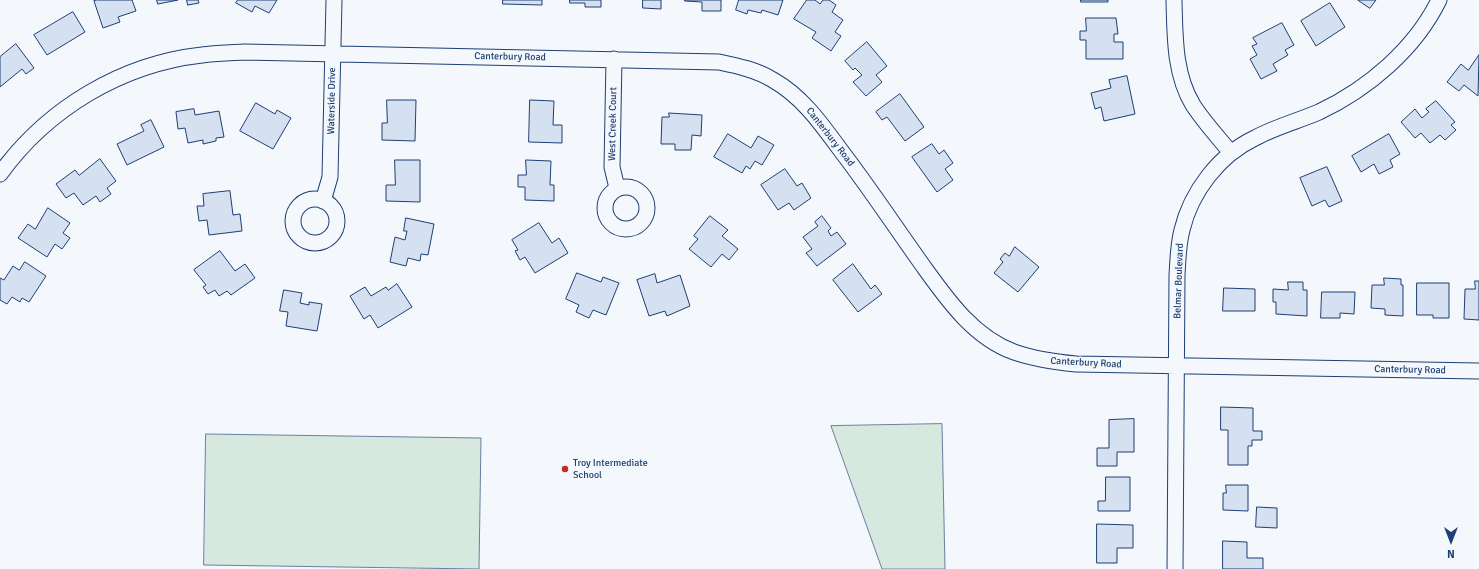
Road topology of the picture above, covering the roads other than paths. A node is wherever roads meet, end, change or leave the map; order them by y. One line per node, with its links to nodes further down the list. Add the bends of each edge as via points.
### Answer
1 (334, 0): 4 (street, Waterside Drive)
2 (1174, 0): 6 (street, via 1177,60 1185,88 1193,104)
3 (1439, 0): 6 (street, Belmar Boulevard, via 1416,34 1393,61 1365,84 1325,108 1253,138)
4 (333, 54): 5 (street, Canterbury Road); 7 (street, Canterbury Road, via 244,52 201,55 159,63 119,77 81,97 46,123 15,152); 9 (street, Waterside Drive, via 330,177)
5 (614, 59): 8 (street, West Creek Court, via 612,166); 10 (street, Canterbury Road, via 719,62 760,73 793,93 808,107 854,167 944,296 971,324 1013,352 1044,360 1076,364)
6 (1231, 153): 10 (street, Belmar Boulevard, via 1205,180 1193,200 1182,230 1177,275)
7 (0, 174)
8 (617, 188)
9 (323, 200)
10 (1176, 366): 11 (street, Canterbury Road); 12 (street, Belmar Boulevard)
11 (1479, 371)
12 (1175, 569)

